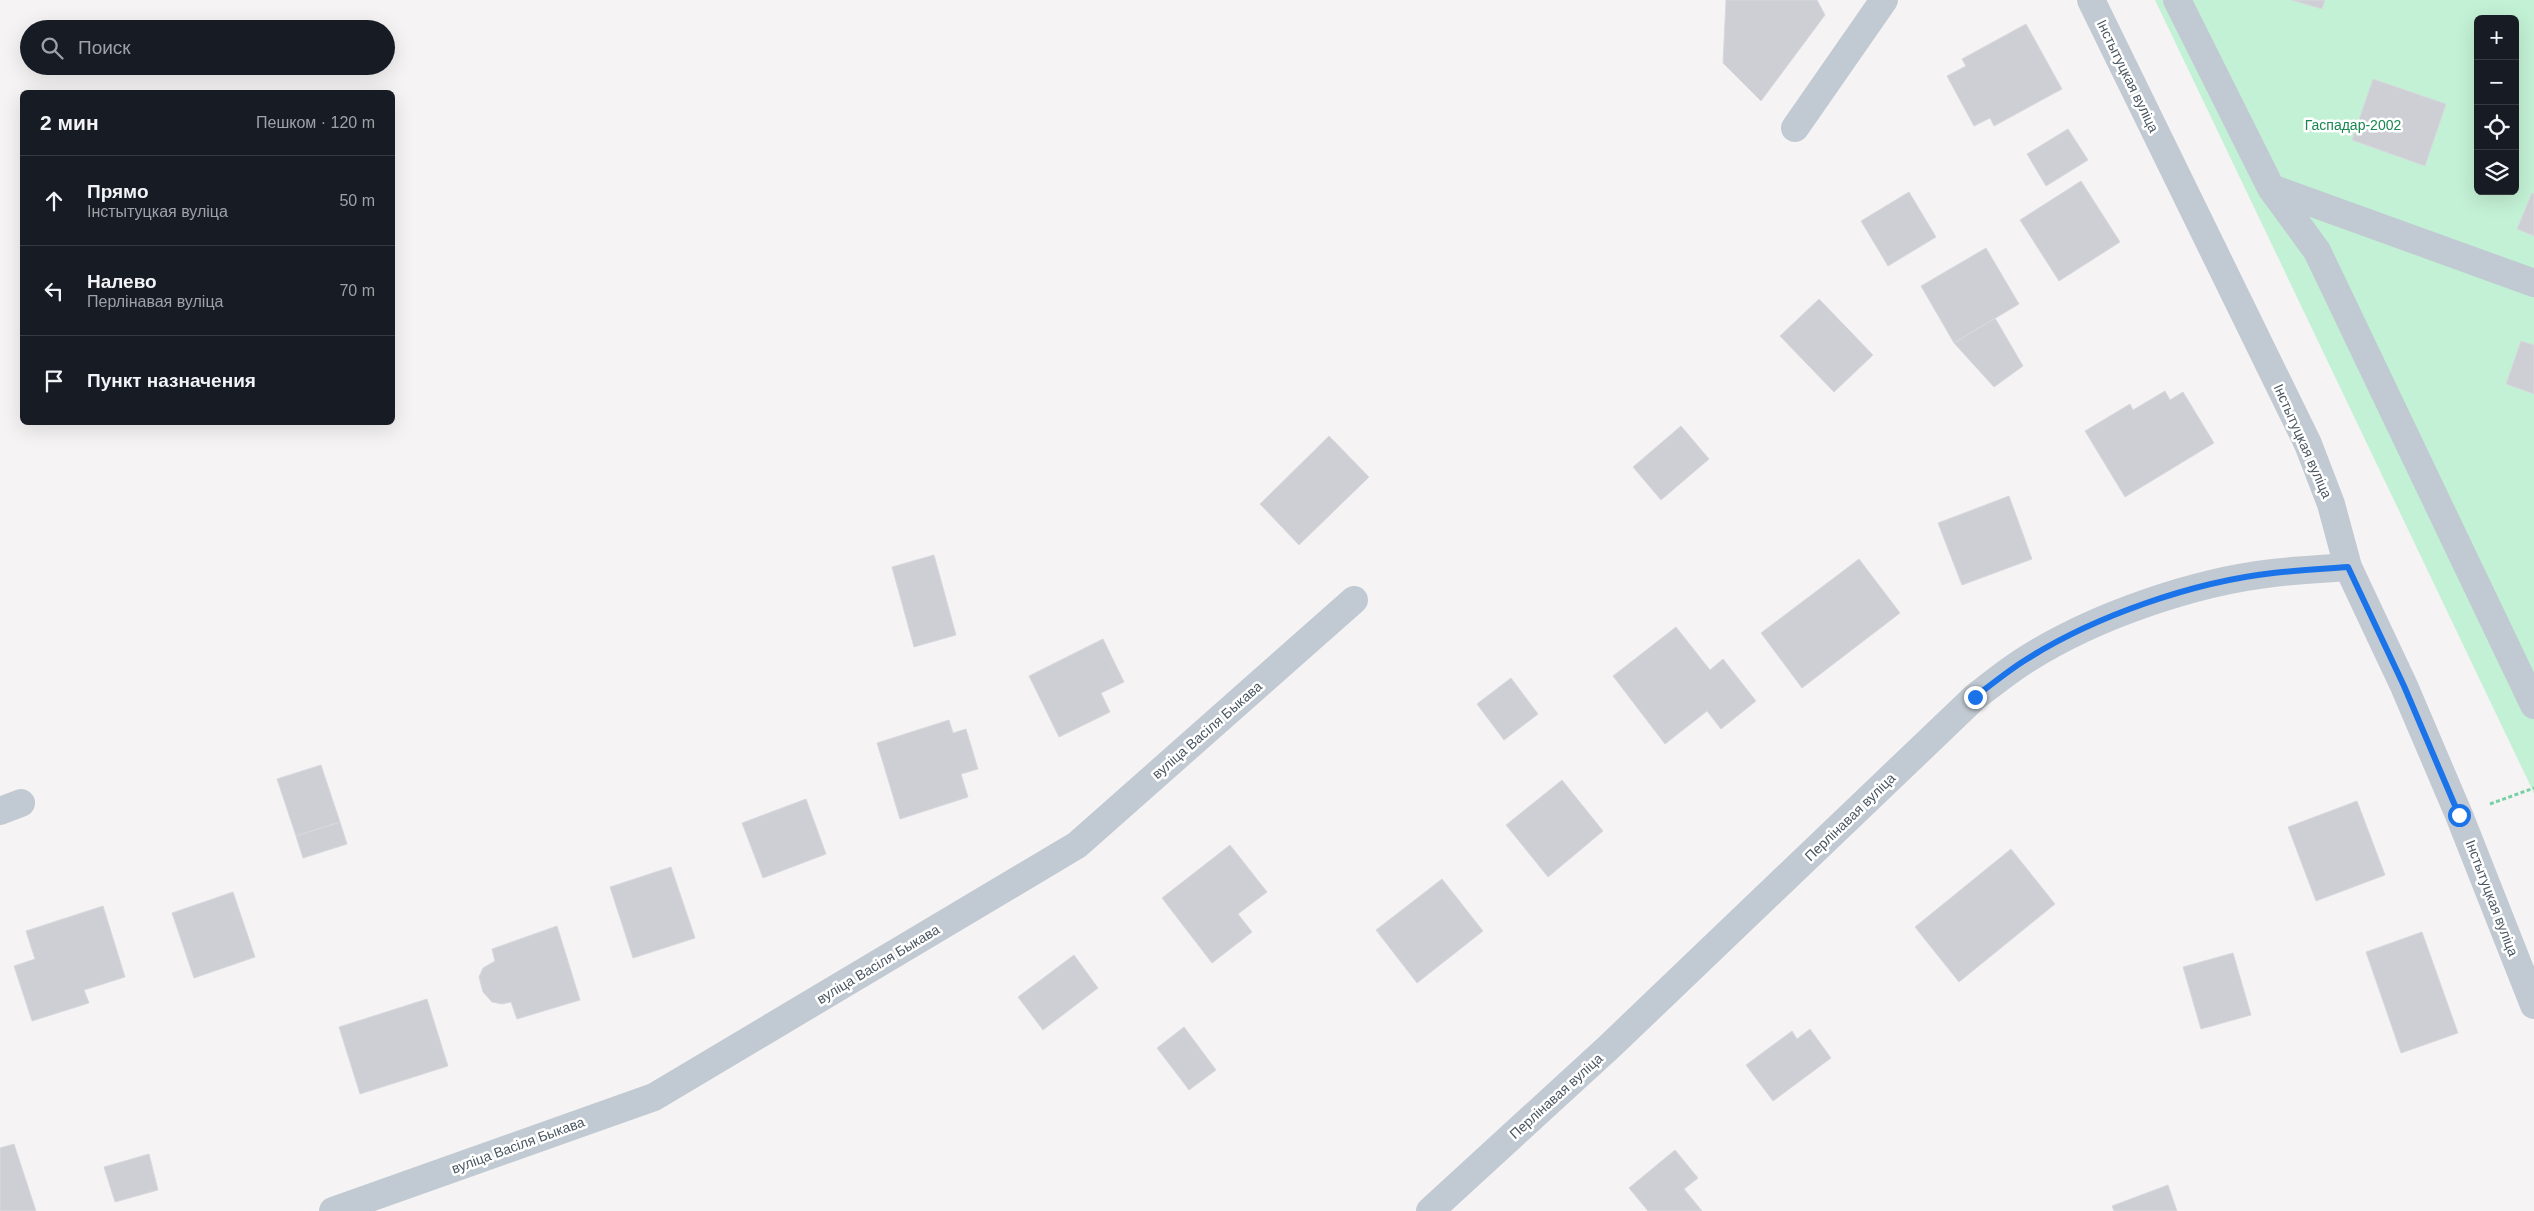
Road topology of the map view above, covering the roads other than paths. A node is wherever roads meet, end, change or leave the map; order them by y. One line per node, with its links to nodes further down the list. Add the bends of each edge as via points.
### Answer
1 (1884, 0): 4 (street)
2 (2091, 0): 7 (street, Інстытуцкая вуліца, via 2308,444 2331,504)
3 (2177, 0): 5 (street)
4 (1796, 128)
5 (2271, 188): 6 (street); 9 (street, via 2317,251)
6 (2534, 283)
7 (2348, 567): 10 (street, Інстытуцкая вуліца, via 2459,815); 12 (street, Перлінавая вуліца, via 2272,573 2206,586 2126,611 2085,628 2027,659 1975,697 1608,1047)
8 (1354, 600): 11 (street, вуліца Васіля Быкава, via 1077,845 654,1097)
9 (2534, 705)
10 (2534, 1006)
11 (332, 1211)
12 (1430, 1211)

